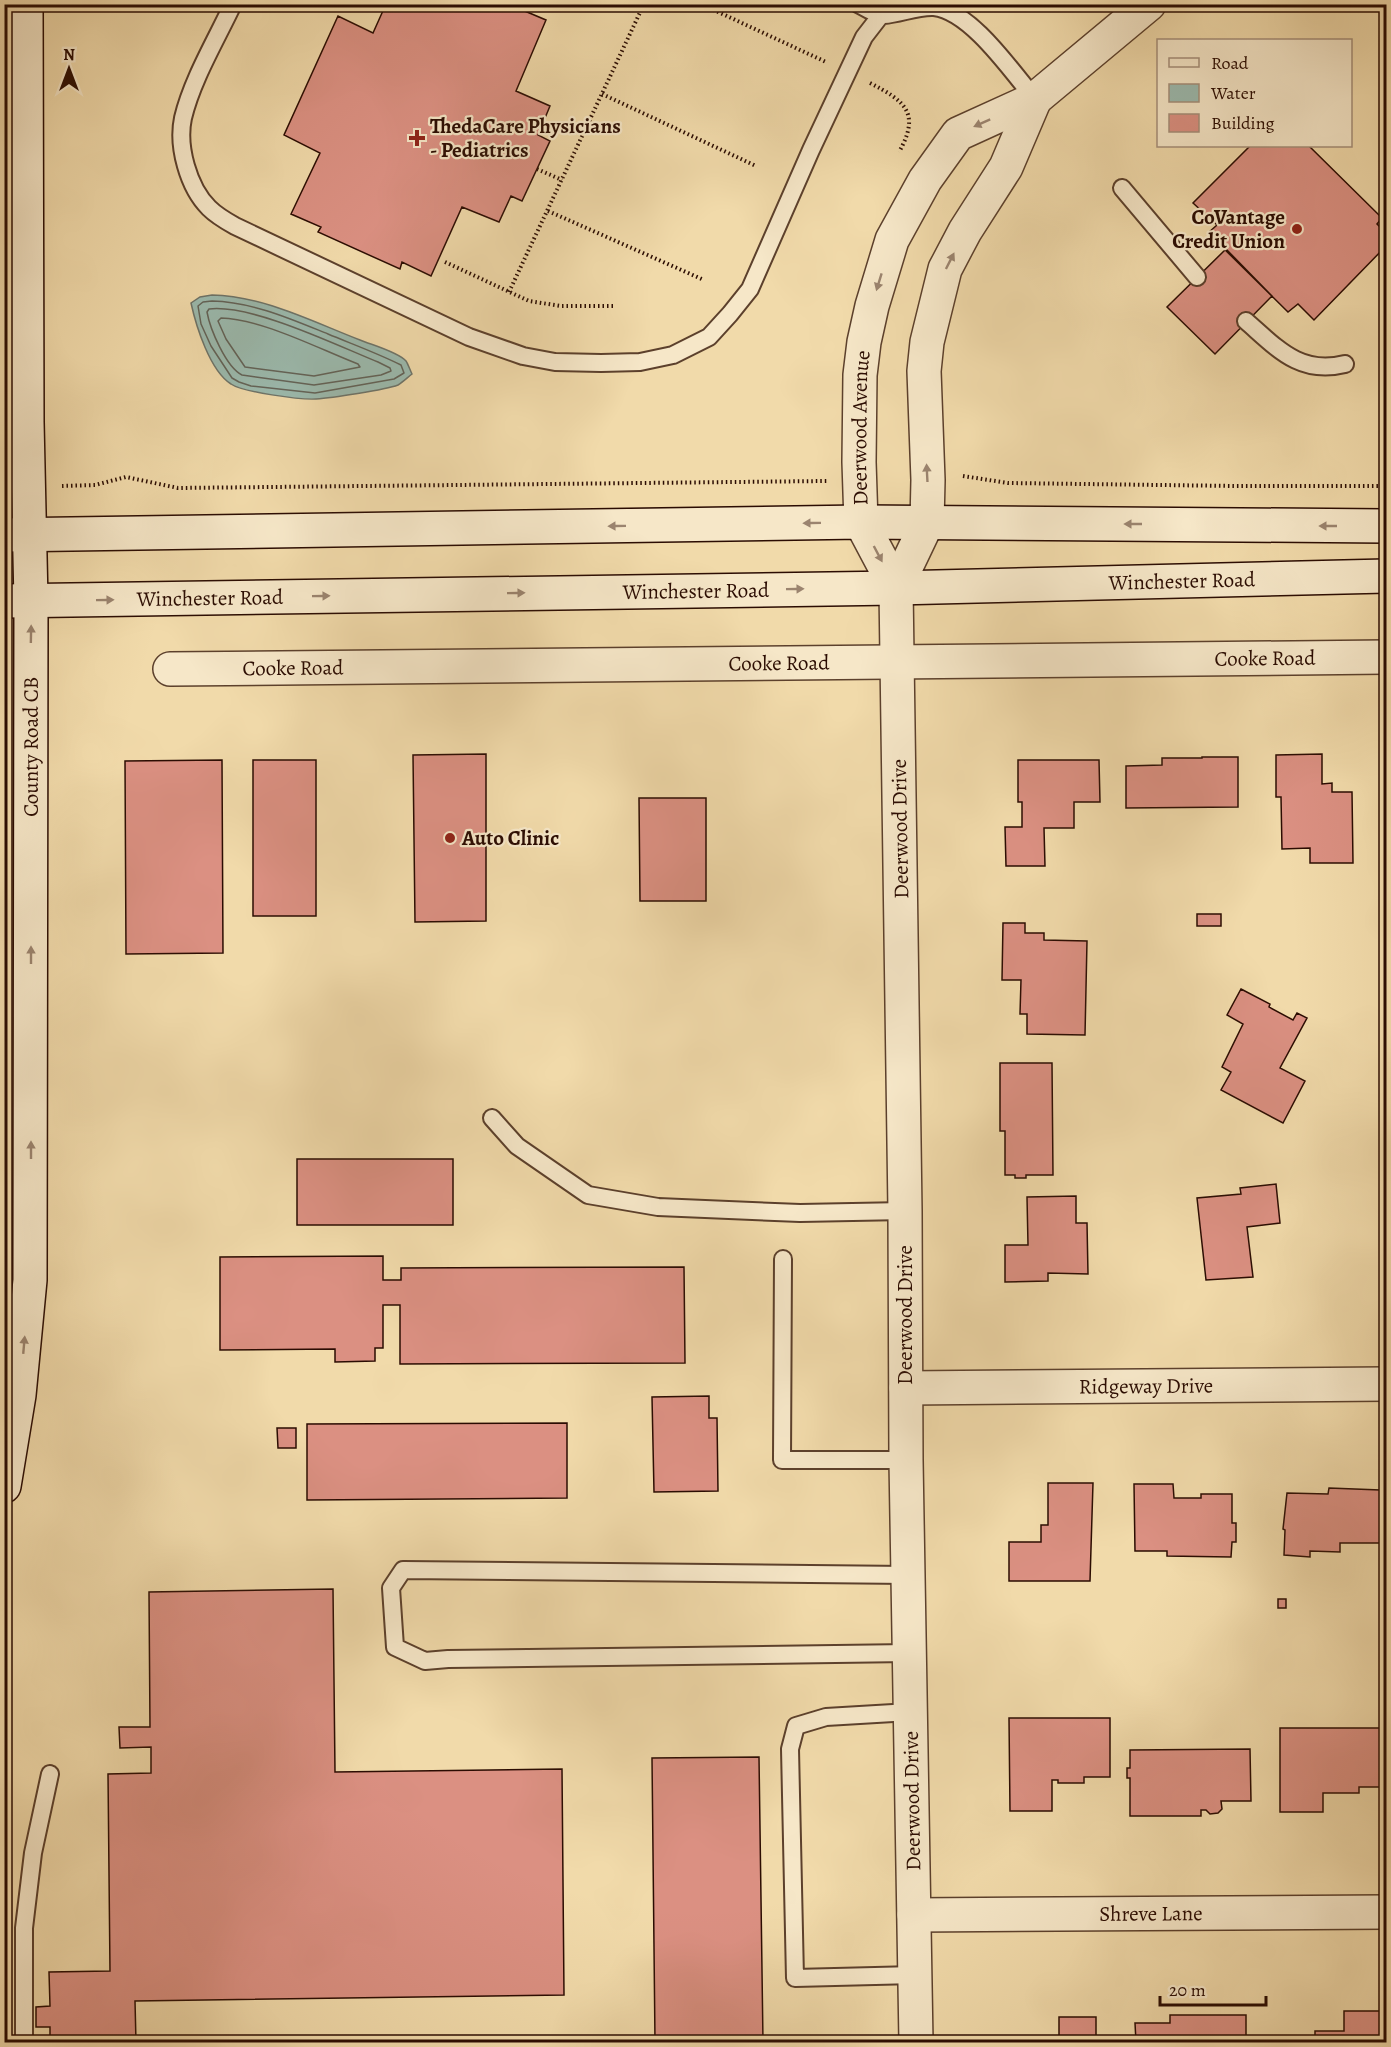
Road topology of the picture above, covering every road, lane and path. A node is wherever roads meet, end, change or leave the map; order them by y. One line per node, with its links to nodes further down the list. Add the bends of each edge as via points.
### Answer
1 (26, 4): 29 (street, County Road CB)
2 (233, 4): 8 (lane, via 191,93 183,119 186,164 209,208 235,226 469,337 523,356 555,362 640,362 673,355 709,337 750,289)
3 (644, 4): 9 (path)
4 (701, 4): 8 (path)
5 (858, 4): 7 (lane)
6 (1149, 4): 10 (street, Deerwood Avenue)
7 (881, 15): 8 (lane, via 864,37); 10 (lane, via 936,7 964,20 980,33)
8 (848, 72): 11 (path, via 905,106 910,125)
9 (602, 94): 12 (path); 14 (path)
10 (1035, 99): 26 (street, Deerwood Avenue, one-way to 10, via 924,371 945,269 1006,167); 27 (street, Deerwood Avenue, one-way to 27, via 958,134 925,180 892,240 864,342 860,375)
11 (897, 155)
12 (756, 166)
13 (537, 168): 14 (path)
14 (562, 180): 16 (path)
15 (1122, 188): 18 (lane)
16 (548, 211): 19 (path); 20 (path)
17 (445, 262): 20 (path)
18 (1197, 277)
19 (704, 280)
20 (509, 292): 21 (path, via 545,304)
21 (613, 306)
22 (1246, 321): 23 (lane, via 1289,358 1320,368)
23 (1345, 364)
24 (823, 470): 25 (path)
25 (822, 480): 27 (path); 29 (path, via 178,488 126,477 95,484)
26 (928, 480): 28 (path, via 963,476 1020,483); 31 (street, Deerwood Avenue)
27 (860, 482): 30 (street, Deerwood Avenue)
28 (1386, 486)
29 (30, 488): 33 (street, County Road CB)
30 (861, 522): 31 (street); 33 (street, one-way to 33); 35 (street, Deerwood Avenue, one-way to 35)
31 (927, 523): 32 (street, one-way to 31); 35 (street, Deerwood Avenue)
32 (1386, 526)
33 (17, 535): 36 (street, County Road CB)
34 (1386, 576): 35 (street, Winchester Road)
35 (896, 588): 36 (street, Winchester Road, one-way to 35); 38 (street, Deerwood Drive)
36 (18, 601): 46 (street, County Road CB, one-way to 36, via 19,1395 30,1280)
37 (1386, 657): 38 (street, Cooke Road)
38 (898, 662): 39 (street, Cooke Road); 41 (street, Deerwood Drive)
39 (170, 669)
40 (492, 1118): 41 (lane, via 517,1146 588,1196 658,1207 800,1213)
41 (905, 1211): 44 (street, Deerwood Drive)
42 (783, 1259): 45 (lane, via 782,1461)
43 (1386, 1384): 44 (street, Ridgeway Drive)
44 (906, 1388): 45 (street, Deerwood Drive)
45 (906, 1460): 47 (street, Deerwood Drive)
46 (4, 1486)
47 (908, 1575): 48 (street, Deerwood Drive); 48 (lane, via 403,1570 391,1588 395,1647 424,1662)
48 (909, 1653): 49 (street, Deerwood Drive)
49 (909, 1712): 52 (street, Deerwood Drive); 53 (lane, via 826,1717 796,1726 790,1749 795,1978)
50 (50, 1774): 54 (lane, via 33,1853 24,1928)
51 (1386, 1912): 52 (street, Shreve Lane)
52 (914, 1915): 53 (street, Deerwood Drive)
53 (915, 1975): 55 (street, Deerwood Drive)
54 (24, 2043)
55 (916, 2043)

